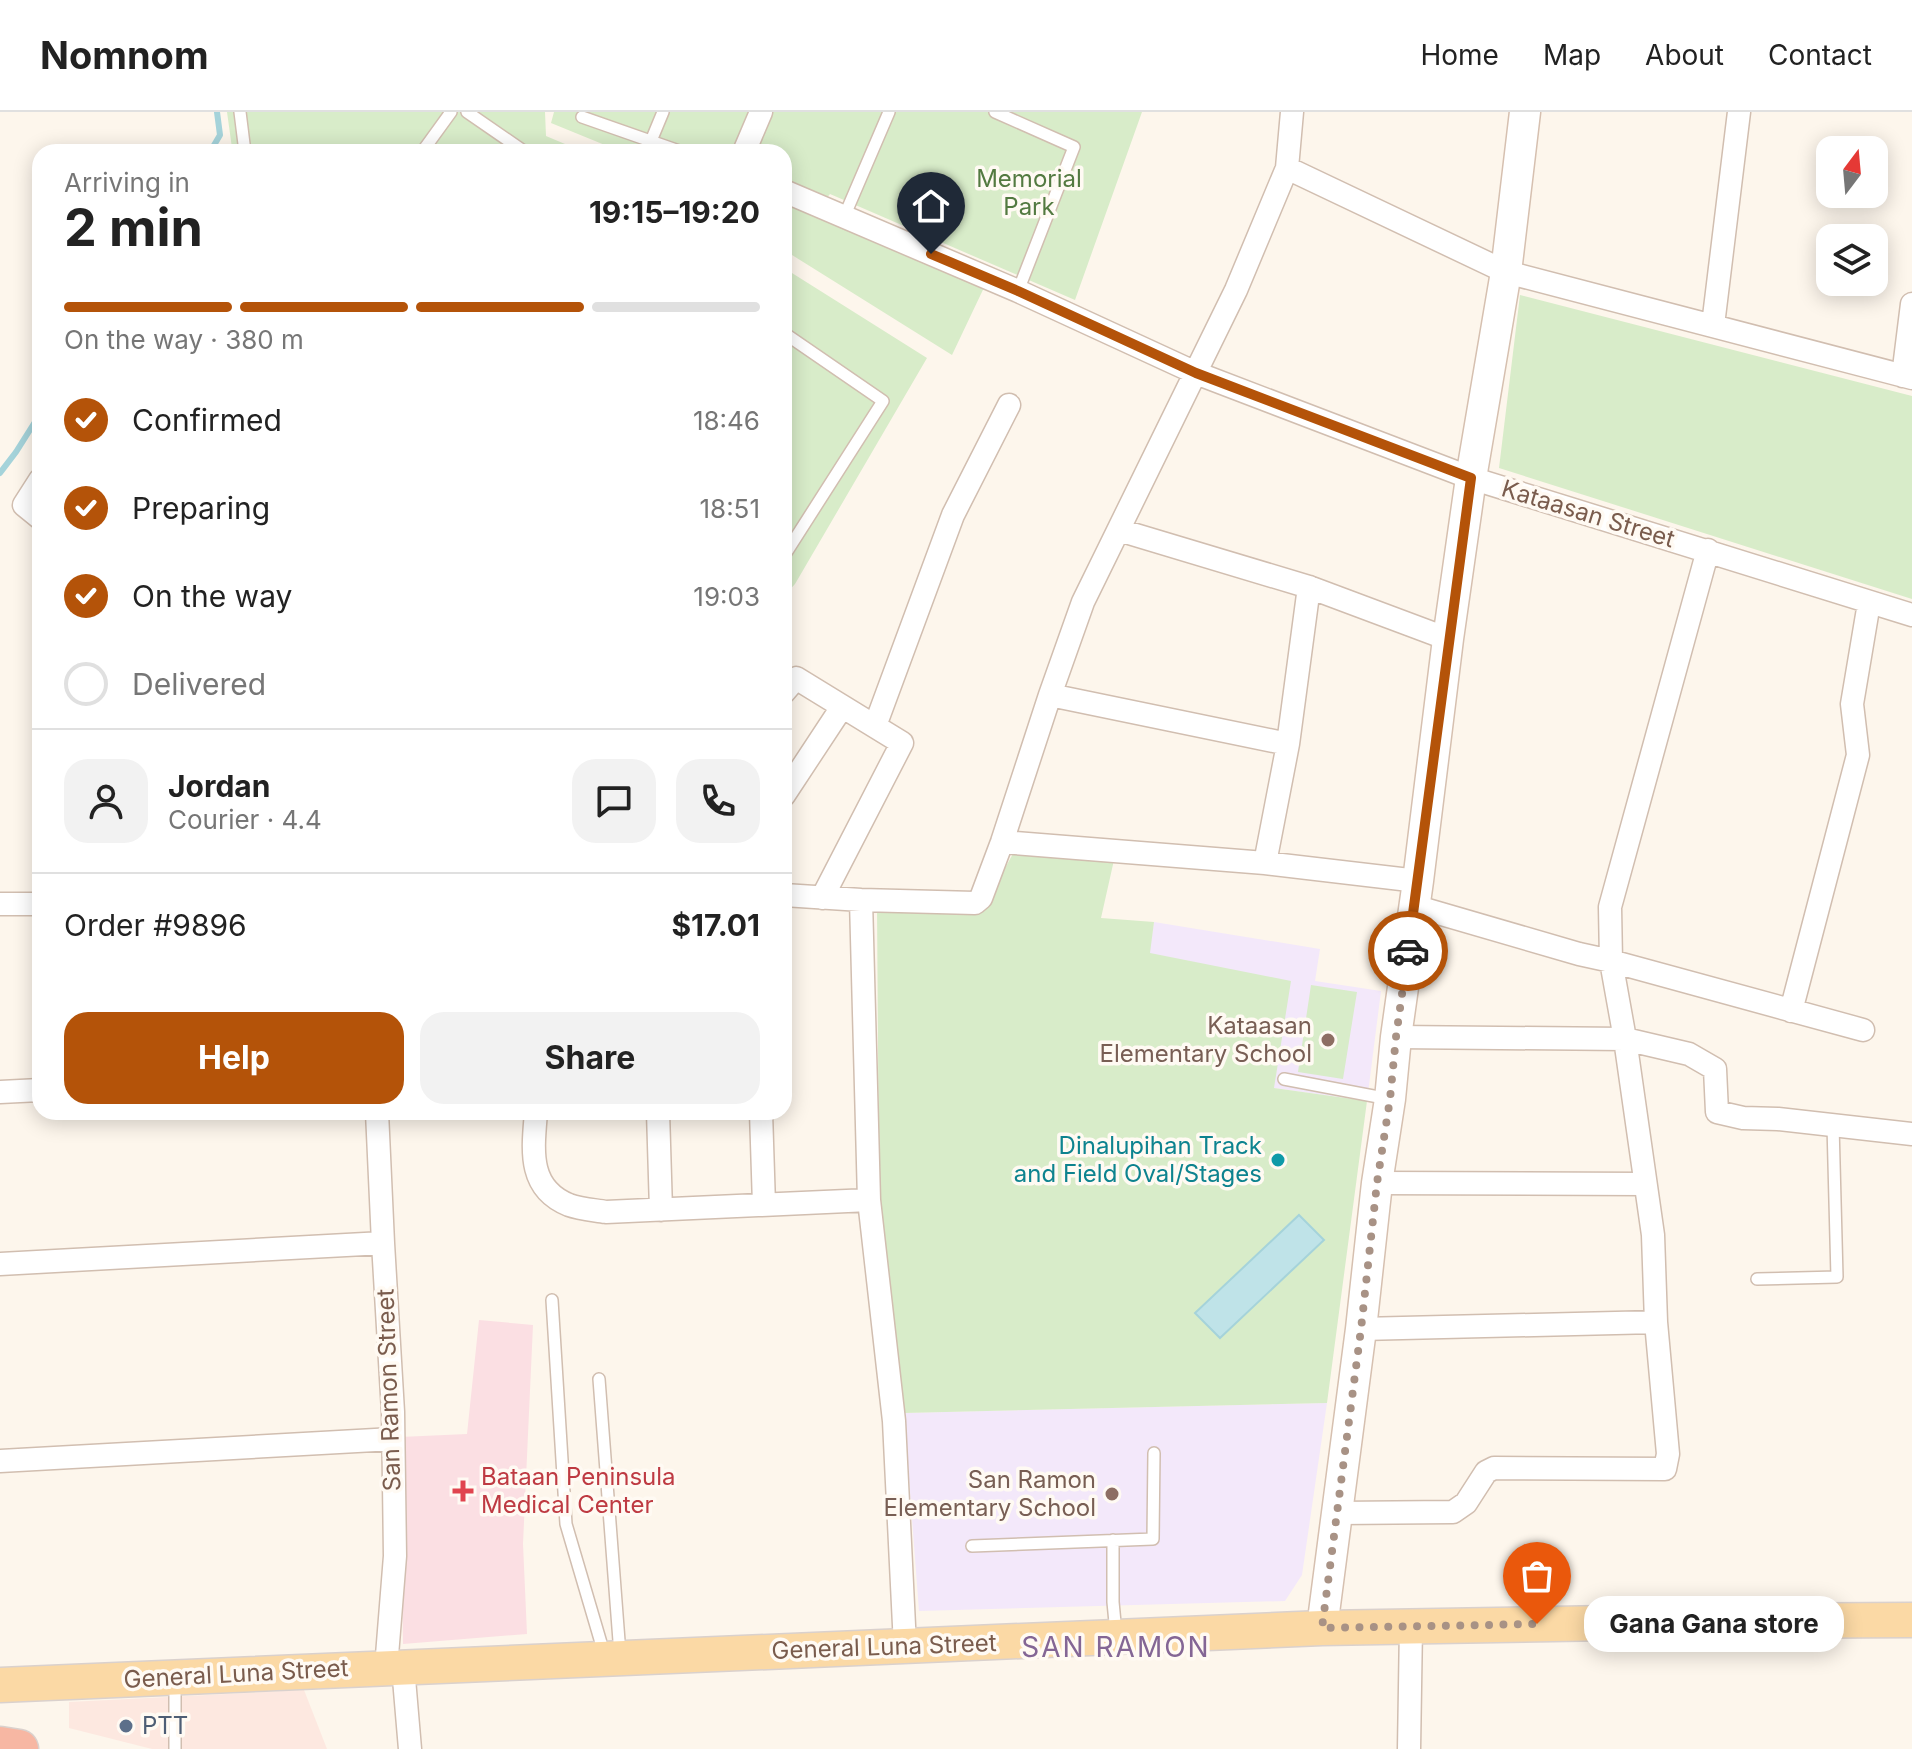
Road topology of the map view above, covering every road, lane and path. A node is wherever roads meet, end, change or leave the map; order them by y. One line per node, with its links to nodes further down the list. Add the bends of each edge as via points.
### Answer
1 (240, 112): 13 (lane)
2 (451, 112): 14 (lane)
3 (467, 112): 15 (lane)
4 (663, 112): 12 (lane)
5 (761, 112): 17 (street)
6 (889, 112): 20 (lane)
7 (995, 112): 22 (lane, via 1074,147)
8 (1292, 112): 18 (street)
9 (1525, 112): 21 (main road)
10 (1739, 112): 24 (street)
11 (582, 117): 12 (lane)
12 (651, 141): 16 (lane)
13 (244, 144)
14 (428, 144)
15 (513, 144)
16 (659, 144)
17 (747, 144)
18 (1287, 168): 21 (street); 26 (street)
19 (792, 194): 20 (street, Kataasan Street)
20 (844, 217): 22 (street, Kataasan Street)
21 (1506, 272): 24 (street); 29 (main road)
22 (1018, 291): 26 (street, Kataasan Street)
23 (1912, 304): 27 (street)
24 (1713, 325): 27 (street)
25 (792, 338): 31 (lane, via 883,401)
26 (1196, 373): 29 (street, Kataasan Street); 30 (street)
27 (1908, 377)
28 (1009, 405): 40 (street, via 953,515)
29 (1471, 478): 32 (street, Kataasan Street); 36 (main road)
30 (1119, 530): 33 (street); 38 (street, via 1083,602)
31 (792, 543)
32 (1708, 550): 34 (street, Kataasan Street); 51 (street, via 1610,907)
33 (1309, 587): 36 (street); 41 (street)
34 (1869, 603): 35 (street, Kataasan Street); 52 (street, via 1852,704 1858,755)
35 (1912, 615)
36 (1448, 639): 45 (main road)
37 (792, 683): 39 (street, via 796,678)
38 (1050, 695): 41 (street); 43 (street)
39 (842, 707): 40 (street); 42 (street)
40 (875, 726): 47 (street, via 902,743)
41 (1288, 744): 44 (street)
42 (792, 783)
43 (1002, 842): 44 (street); 48 (street, via 975,903)
44 (1265, 863): 45 (street)
45 (1416, 893): 51 (street); 54 (main road)
46 (792, 896): 47 (street)
47 (822, 898): 48 (street)
48 (861, 900): 68 (street)
49 (0, 904): 50 (street)
50 (32, 904)
51 (1611, 961): 52 (street); 55 (street)
52 (1791, 1011): 53 (street)
53 (1863, 1030)
54 (1396, 1037): 55 (street); 59 (main road)
55 (1625, 1039): 64 (street, via 1689,1054 1715,1069 1717,1112); 67 (street)
56 (1284, 1079): 59 (lane)
57 (32, 1090): 58 (street)
58 (0, 1092)
59 (1390, 1099): 66 (main road)
60 (377, 1120): 71 (street, San Ramon Street)
61 (535, 1120): 70 (street, via 537,1176 548,1192 569,1205 606,1212)
62 (658, 1120): 70 (street)
63 (761, 1120): 69 (street)
64 (1833, 1125): 65 (street); 73 (lane, via 1837,1277)
65 (1912, 1134)
66 (1377, 1183): 67 (street); 76 (main road)
67 (1645, 1184): 75 (street)
68 (869, 1200): 69 (street); 88 (street, via 894,1421)
69 (764, 1205): 70 (street)
70 (661, 1210)
71 (383, 1243): 72 (street); 78 (street, San Ramon Street)
72 (0, 1264)
73 (1757, 1279)
74 (552, 1300): 89 (lane, via 566,1524)
75 (1656, 1322): 76 (street); 81 (street, via 1665,1469 1494,1468 1453,1512)
76 (1361, 1329): 81 (main road)
77 (599, 1379): 89 (lane)
78 (393, 1439): 80 (street); 90 (street, San Ramon Street)
79 (1154, 1453): 82 (lane, via 1153,1539)
80 (0, 1461)
81 (1337, 1513): 86 (main road)
82 (1113, 1540): 83 (lane); 87 (lane)
83 (972, 1546)
84 (1912, 1620): 85 (main road, General Luna Street)
85 (1411, 1626): 86 (main road, General Luna Street); 97 (street)
86 (1322, 1628): 87 (main road, General Luna Street)
87 (1116, 1637): 88 (main road, General Luna Street)
88 (905, 1646): 89 (main road, General Luna Street)
89 (613, 1659): 90 (main road, General Luna Street)
90 (394, 1667): 91 (main road, General Luna Street); 96 (street, San Ramon Street)
91 (175, 1676): 92 (main road, General Luna Street); 95 (lane)
92 (0, 1685)
93 (0, 1746): 94 (highway)
94 (19, 1749)
95 (175, 1749)
96 (410, 1749)
97 (1409, 1749)

